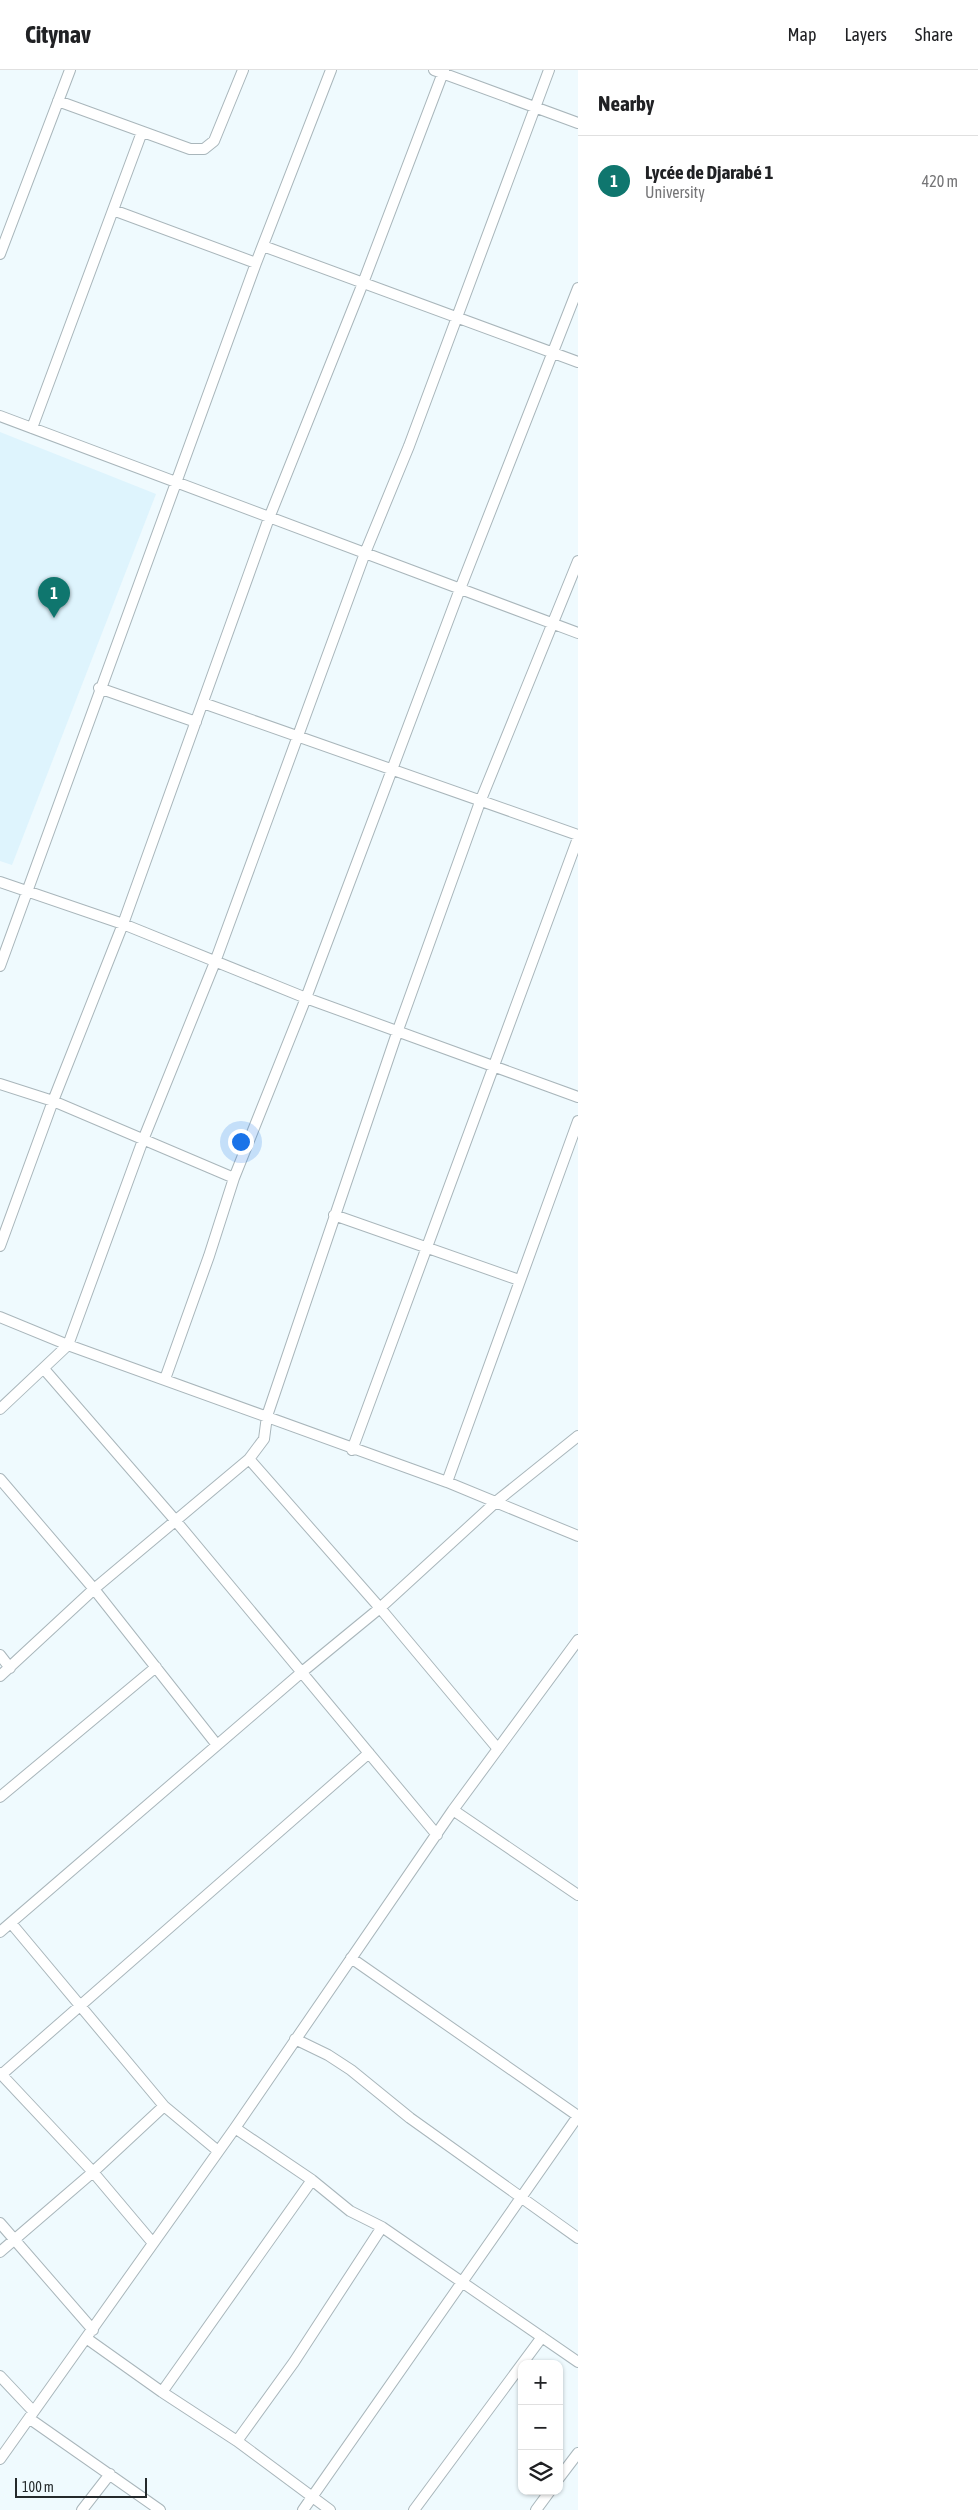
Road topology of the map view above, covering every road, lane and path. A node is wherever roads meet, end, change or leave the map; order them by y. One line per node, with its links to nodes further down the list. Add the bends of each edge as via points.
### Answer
1 (70, 70): 6 (street)
2 (243, 70): 9 (street, via 214,141 204,149 190,149)
3 (331, 70): 11 (street)
4 (549, 70): 7 (street)
5 (440, 71): 7 (street); 14 (street)
6 (58, 101): 9 (street); 12 (street)
7 (535, 107): 8 (street); 16 (street)
8 (578, 123)
9 (142, 132): 10 (street)
10 (113, 210): 13 (street); 20 (street)
11 (263, 246): 13 (street); 14 (street)
12 (0, 254)
13 (256, 263): 21 (street)
14 (363, 283): 16 (street); 22 (street)
15 (578, 288): 17 (street)
16 (457, 318): 17 (street); 23 (street)
17 (553, 353): 18 (street); 25 (street)
18 (578, 362)
19 (0, 416): 20 (street)
20 (32, 428): 21 (street)
21 (177, 484): 22 (street); 28 (street)
22 (269, 518): 23 (street); 29 (street)
23 (365, 553): 25 (street); 31 (street)
24 (578, 561): 26 (street)
25 (460, 589): 26 (street); 32 (street)
26 (554, 624): 27 (street); 33 (street)
27 (578, 633)
28 (100, 688): 30 (street); 36 (street)
29 (203, 702): 30 (street); 31 (street)
30 (196, 722): 37 (street)
31 (299, 738): 32 (street); 38 (street)
32 (392, 770): 33 (street); 40 (street)
33 (480, 802): 34 (street); 41 (street)
34 (578, 837): 42 (street)
35 (0, 882): 36 (street)
36 (27, 893): 37 (street); 39 (street)
37 (123, 924): 38 (street); 45 (street)
38 (215, 962): 40 (street); 47 (street)
39 (0, 966)
40 (306, 998): 41 (street); 48 (street)
41 (398, 1030): 42 (street); 49 (street)
42 (494, 1065): 44 (street); 51 (street)
43 (0, 1084): 45 (street)
44 (578, 1097)
45 (53, 1101): 47 (street); 50 (street)
46 (578, 1121): 52 (street)
47 (143, 1140): 48 (street); 54 (street)
48 (234, 1178): 56 (street)
49 (334, 1216): 51 (street); 58 (street)
50 (0, 1246)
51 (426, 1248): 52 (street); 60 (street)
52 (519, 1280): 63 (street)
53 (0, 1316): 54 (street)
54 (68, 1345): 55 (street); 56 (street)
55 (44, 1369): 57 (street); 65 (street)
56 (164, 1379): 58 (street)
57 (0, 1409)
58 (267, 1416): 60 (street); 61 (street, via 264,1439)
59 (578, 1436): 64 (street)
60 (352, 1450): 63 (street)
61 (248, 1459): 65 (street); 68 (street)
62 (0, 1479): 67 (street)
63 (447, 1482): 64 (street)
64 (497, 1501): 66 (street); 68 (street)
65 (175, 1520): 67 (street); 73 (street)
66 (578, 1536)
67 (94, 1589): 71 (street); 72 (street)
68 (380, 1608): 73 (street); 76 (street)
69 (578, 1640): 76 (street)
70 (0, 1655): 72 (street)
71 (156, 1666): 75 (street); 78 (street)
72 (10, 1668): 74 (street)
73 (302, 1672): 75 (street); 77 (street)
74 (0, 1676)
75 (216, 1745): 82 (street)
76 (498, 1749): 79 (street)
77 (369, 1753): 80 (street); 85 (street)
78 (0, 1797)
79 (453, 1810): 80 (street); 81 (street)
80 (437, 1835): 84 (street)
81 (578, 1895)
82 (11, 1923): 83 (street); 85 (street)
83 (0, 1932)
84 (351, 1958): 86 (street); 89 (street)
85 (79, 2006): 87 (street); 88 (street)
86 (295, 2039): 90 (street); 94 (street, via 328,2054 351,2070 410,2118)
87 (1, 2074): 92 (street)
88 (164, 2106): 91 (street); 92 (street)
89 (578, 2116): 94 (street)
90 (235, 2128): 91 (street); 93 (street)
91 (218, 2151): 99 (street)
92 (93, 2172): 98 (street); 99 (street)
93 (312, 2180): 96 (street, via 350,2211); 107 (street)
94 (521, 2198): 97 (street); 101 (street)
95 (0, 2223): 98 (street)
96 (382, 2227): 101 (street); 109 (street, via 294,2362)
97 (578, 2238)
98 (14, 2240): 100 (street); 102 (street)
99 (152, 2242): 102 (street)
100 (0, 2252)
101 (464, 2282): 103 (street); 115 (street)
102 (93, 2330): 104 (street)
103 (542, 2337): 105 (street); 120 (street)
104 (86, 2338): 107 (street); 108 (street)
105 (578, 2362)
106 (0, 2376): 108 (street)
107 (162, 2392): 109 (street)
108 (31, 2415): 111 (street); 113 (street)
109 (237, 2441): 115 (street)
110 (578, 2453): 112 (street)
111 (0, 2459)
112 (563, 2473)
113 (110, 2474): 116 (street); 117 (street)
114 (547, 2495): 121 (street)
115 (312, 2498): 118 (street); 119 (street)
116 (82, 2510)
117 (160, 2510)
118 (303, 2510)
119 (330, 2510)
120 (414, 2510)
121 (536, 2510)

